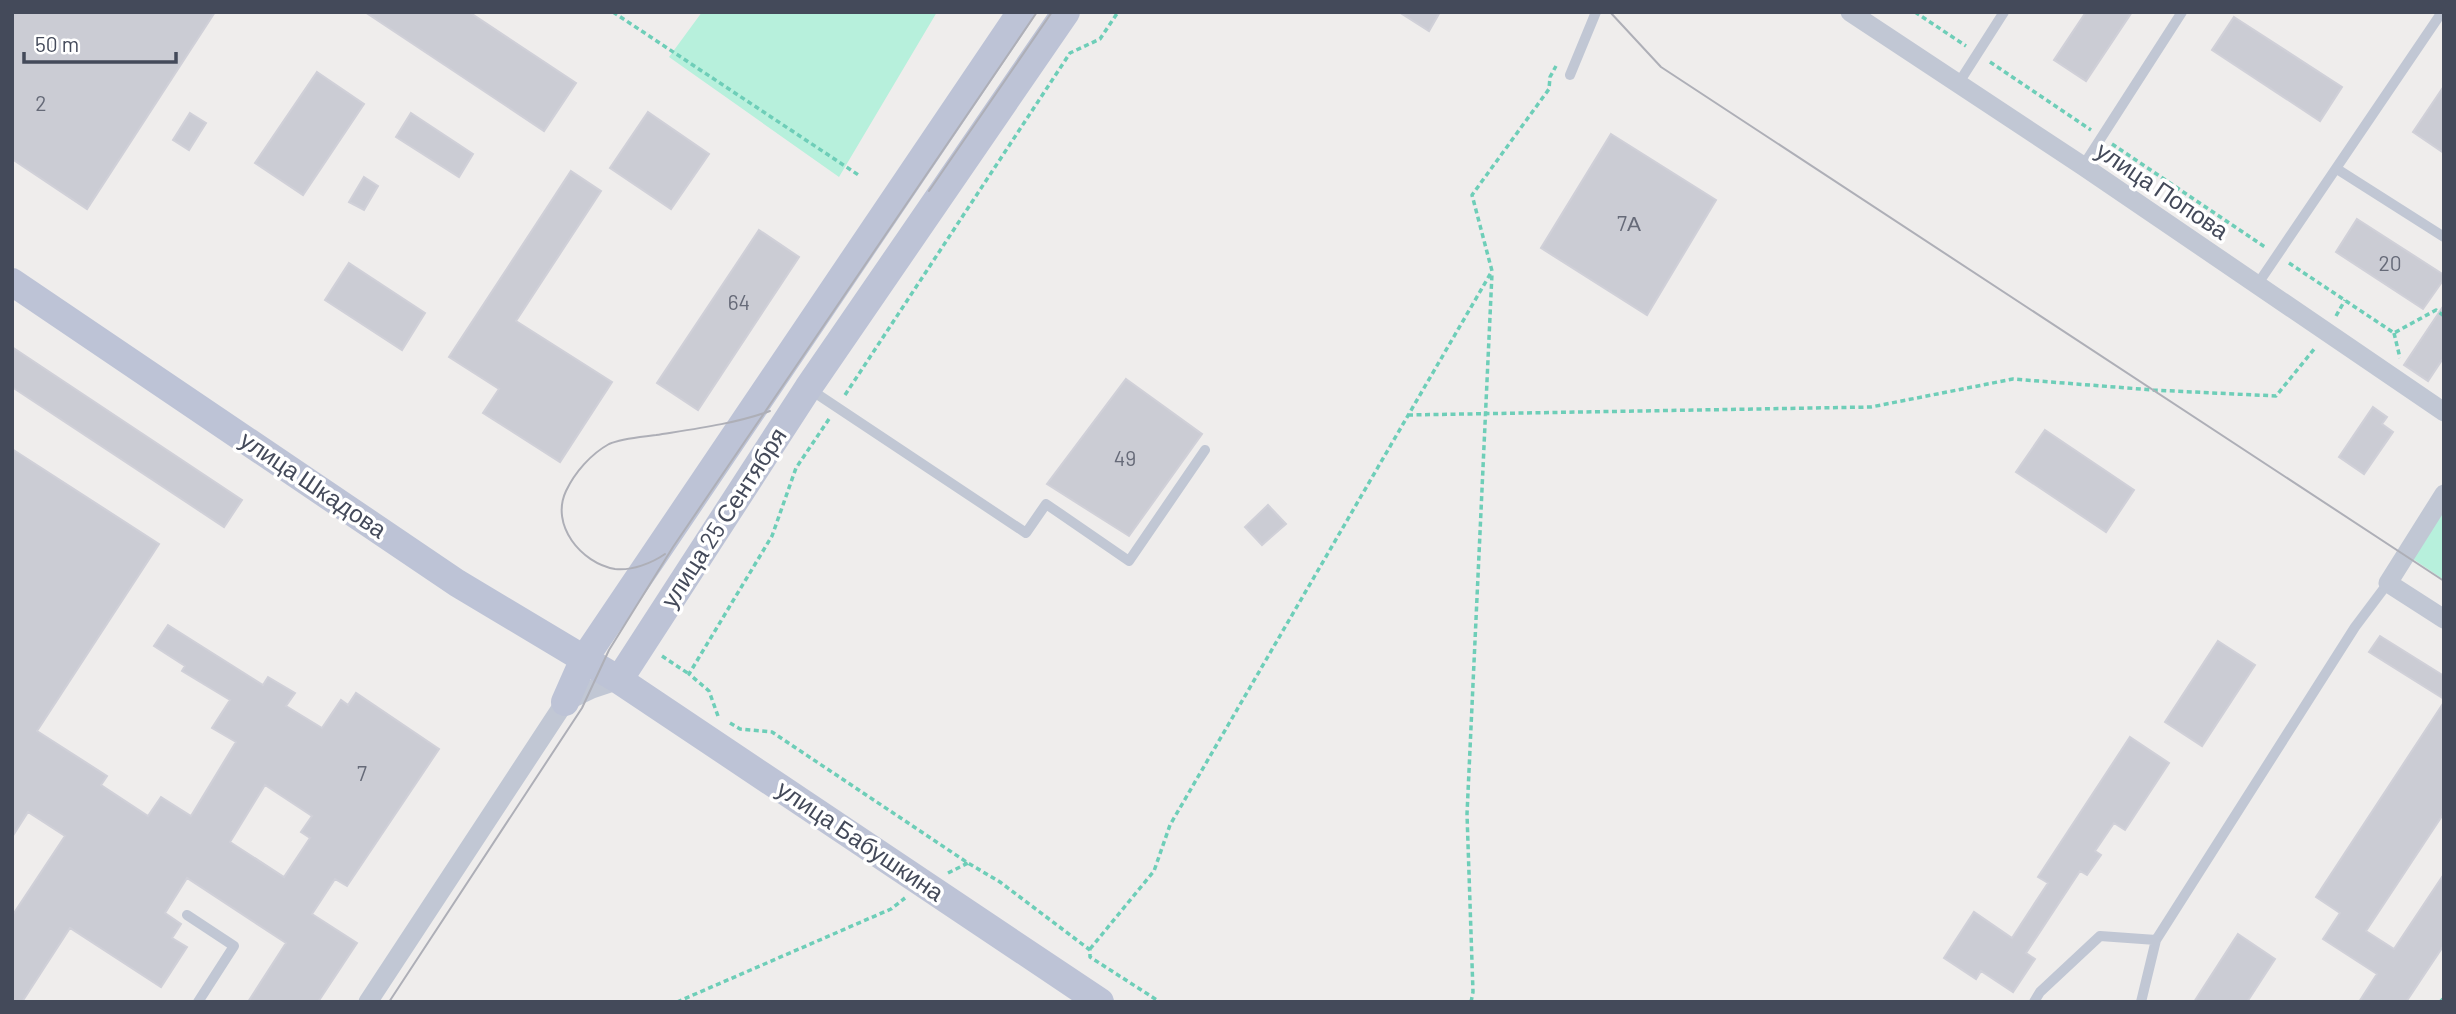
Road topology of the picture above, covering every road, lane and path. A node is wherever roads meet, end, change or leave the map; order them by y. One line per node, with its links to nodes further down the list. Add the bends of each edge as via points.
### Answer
1 (613, 12): 18 (path)
2 (1021, 12): 37 (main road)
3 (1066, 12): 27 (main road, улица 25 Сентября)
4 (1118, 12): 28 (path, via 1100,38 1070,53)
5 (1596, 12): 13 (lane)
6 (1850, 12): 14 (street, улица Попова)
7 (1915, 12): 11 (path)
8 (2004, 12): 11 (lane)
9 (2182, 12): 15 (lane)
10 (2442, 12): 17 (lane)
11 (1978, 54): 14 (lane); 15 (path)
12 (1562, 55): 21 (path, via 1549,89 1472,195)
13 (1570, 75)
14 (1958, 84): 16 (street, улица Попова)
15 (2101, 137): 16 (lane); 20 (path)
16 (2082, 166): 23 (street, улица Попова)
17 (2337, 169): 19 (lane); 20 (lane)
18 (860, 176)
19 (2444, 237)
20 (2278, 255): 23 (lane); 24 (path)
21 (1492, 271): 30 (path); 31 (path)
22 (12, 282): 37 (main road, улица Шкадова, via 457,583)
23 (2257, 286): 26 (street, улица Попова)
24 (2345, 300): 25 (path, via 2394,333 2436,310); 26 (path)
25 (2444, 316)
26 (2326, 334): 29 (street, улица Попова); 30 (path, via 2276,396 2012,379 1871,407)
27 (808, 388): 28 (lane); 39 (main road, улица 25 Сентября)
28 (837, 407): 32 (lane, via 1026,533 1046,504 1129,561); 38 (path, via 796,468 772,536)
29 (2444, 412)
30 (1486, 413): 31 (path); 52 (path, via 1467,814)
31 (1408, 415): 45 (path, via 1170,824 1154,871)
32 (1205, 450)
33 (2444, 494): 34 (street)
34 (2388, 583): 35 (street); 44 (lane, via 2355,627)
35 (2444, 619)
36 (662, 656): 38 (path)
37 (584, 659): 39 (main road, улица Шкадова); 40 (main road)
38 (688, 674): 41 (path, via 709,691 717,715 740,729 772,732)
39 (619, 680): 40 (street); 42 (main road, улица Бабушкина)
40 (565, 702): 48 (street)
41 (968, 863): 42 (path); 45 (path)
42 (924, 884): 49 (path, via 891,909); 50 (main road, улица Бабушкина)
43 (187, 915): 47 (lane, via 234,946)
44 (2156, 940): 53 (lane, via 2100,936); 54 (lane)
45 (1090, 950): 51 (path, via 1090,957)
46 (2444, 998): 55 (path)
47 (198, 1002)
48 (368, 1002)
49 (677, 1002)
50 (1100, 1002)
51 (1160, 1002)
52 (1471, 1002)
53 (2034, 1002)
54 (2141, 1002)
55 (2440, 1002)

